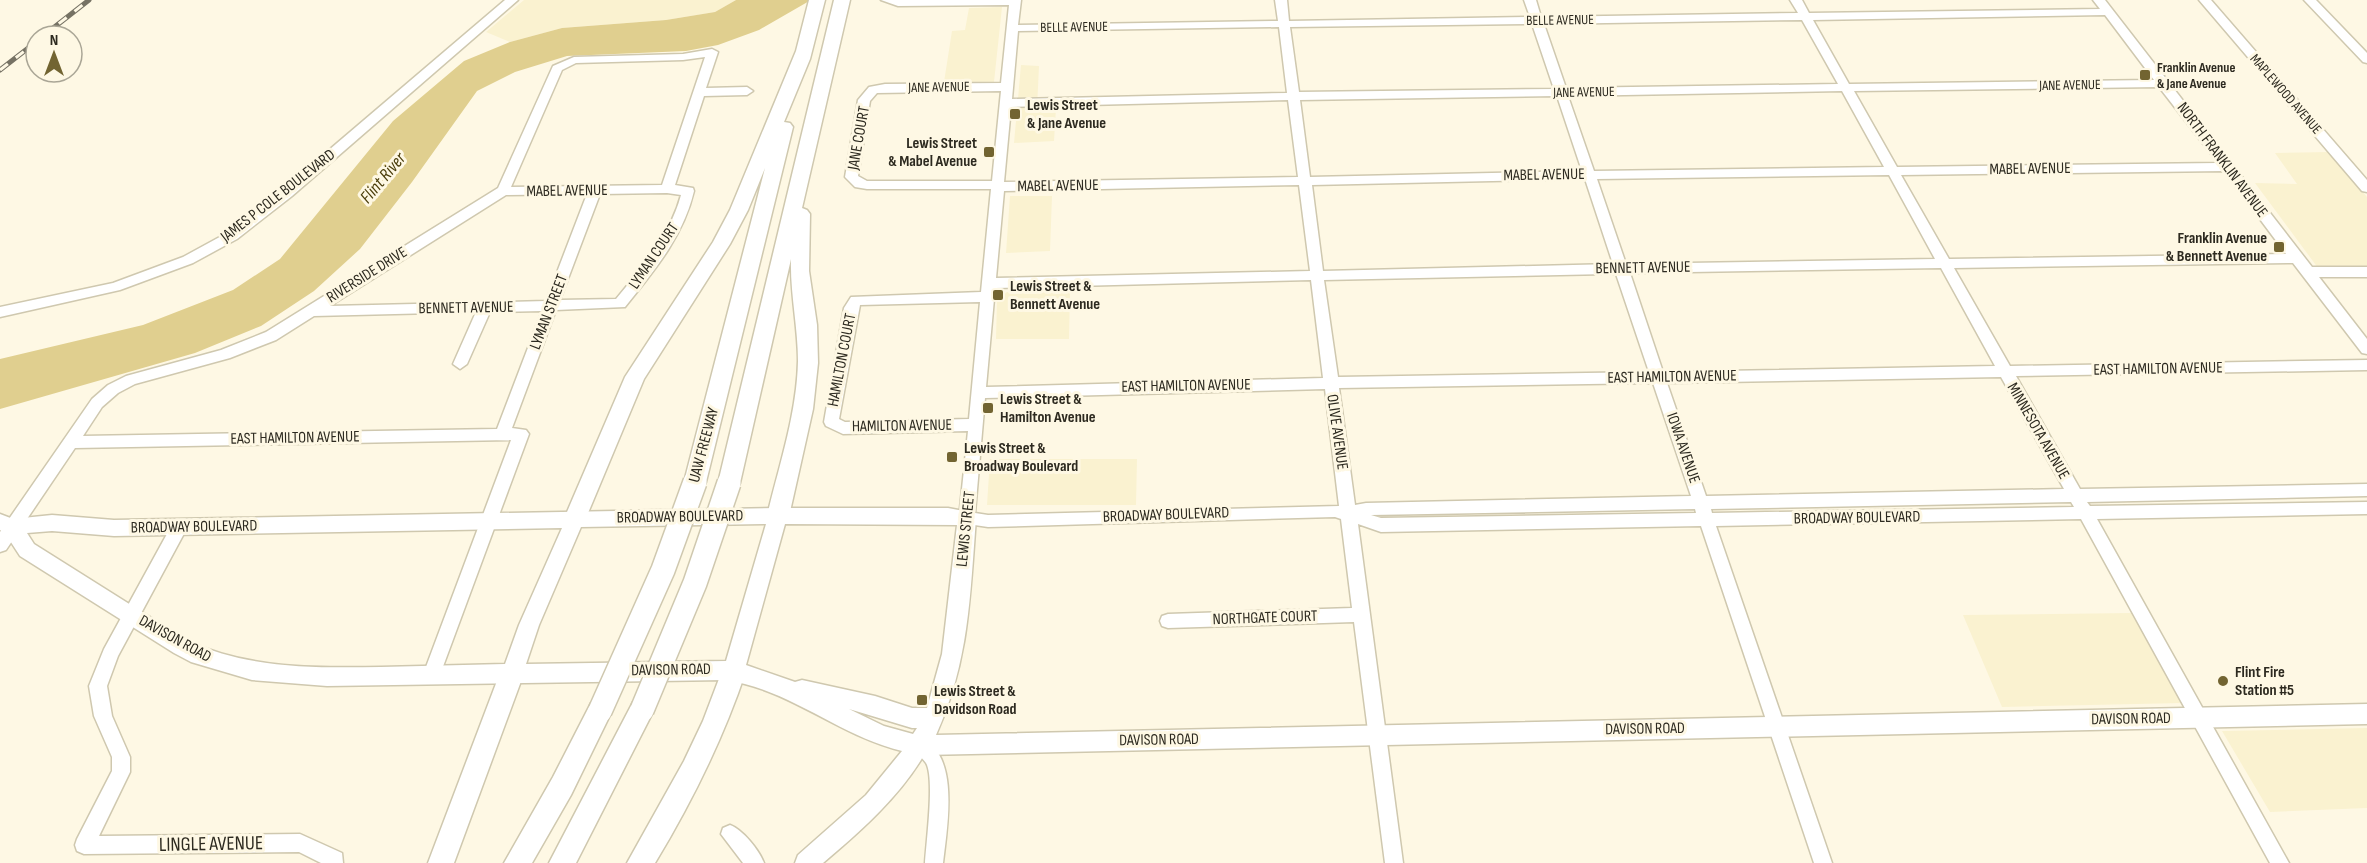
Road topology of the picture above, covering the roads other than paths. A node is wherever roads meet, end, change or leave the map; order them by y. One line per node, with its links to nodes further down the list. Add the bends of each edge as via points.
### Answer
1 (512, 0): 51 (street, JAMES P COLE BOULEVARD, via 232,236 188,260 115,287)
2 (817, 0): 17 (highway, UAW FREEWAY)
3 (886, 0): 10 (street)
4 (1281, 0): 15 (street, OLIVE AVENUE)
5 (1530, 0): 14 (street, IOWA AVENUE)
6 (1796, 0): 13 (street, MINNESOTA AVENUE)
7 (2099, 0): 12 (street, NORTH FRANKLIN AVENUE)
8 (2205, 0): 35 (street, MAPLEWOOD AVENUE)
9 (2310, 0): 18 (street)
10 (1015, 1): 16 (street, LEWIS STREET)
11 (841, 6): 28 (highway, UAW FREEWAY)
12 (2108, 12): 13 (street, BELLE AVENUE); 19 (street, NORTH FRANKLIN AVENUE)
13 (1805, 16): 14 (street, BELLE AVENUE); 21 (street, MINNESOTA AVENUE)
14 (1537, 20): 15 (street, BELLE AVENUE); 25 (street, IOWA AVENUE)
15 (1284, 22): 16 (street, BELLE AVENUE); 26 (street, OLIVE AVENUE)
16 (1012, 28): 20 (street, LEWIS STREET)
17 (807, 39): 72 (highway, via 739,210 635,377); 95 (highway, UAW FREEWAY, bridge, via 695,482 660,579 600,711)
18 (2367, 60)
19 (2163, 83): 21 (street, JANE AVENUE); 29 (street, NORTH FRANKLIN AVENUE)
20 (1007, 87): 22 (street, JANE AVENUE); 27 (street, LEWIS STREET)
21 (1847, 89): 25 (street, JANE AVENUE); 30 (street, MINNESOTA AVENUE)
22 (873, 90): 33 (street, JANE COURT, via 864,100 851,177)
23 (747, 91): 24 (street)
24 (698, 92): 36 (street); 38 (street, via 712,52 683,57 585,58 565,63 551,79)
25 (1563, 92): 26 (street, JANE AVENUE); 31 (street, IOWA AVENUE)
26 (1293, 96): 27 (street, JANE AVENUE); 32 (street, OLIVE AVENUE)
27 (1005, 103): 34 (street, LEWIS STREET)
28 (804, 163): 70 (highway, via 800,272 808,363 803,409); 96 (highway, UAW FREEWAY, bridge, via 729,483 699,573 642,710)
29 (2229, 167): 30 (street, MABEL AVENUE); 39 (street, NORTH FRANKLIN AVENUE)
30 (1893, 171): 31 (street, MABEL AVENUE); 40 (street, MINNESOTA AVENUE)
31 (1590, 175): 32 (street, MABEL AVENUE); 41 (street, IOWA AVENUE)
32 (1305, 179): 34 (street, MABEL AVENUE); 44 (street, OLIVE AVENUE)
33 (860, 184): 34 (street, MABEL AVENUE)
34 (997, 186): 45 (street, LEWIS STREET)
35 (2367, 188)
36 (667, 189): 37 (street, MABEL AVENUE); 47 (street, LYMAN COURT, via 688,191 686,206 671,236)
37 (595, 190): 38 (street, MABEL AVENUE); 48 (street, LYMAN STREET)
38 (503, 191): 50 (street, RIVERSIDE DRIVE)
39 (2297, 258): 40 (street, BENNETT AVENUE); 42 (street, NORTH FRANKLIN AVENUE)
40 (1945, 263): 41 (street, BENNETT AVENUE); 55 (street, MINNESOTA AVENUE)
41 (1622, 269): 44 (street, BENNETT AVENUE); 56 (street, IOWA AVENUE)
42 (2309, 272): 43 (street); 52 (street, NORTH FRANKLIN AVENUE)
43 (2367, 272)
44 (1316, 274): 45 (street, BENNETT AVENUE); 57 (street, OLIVE AVENUE)
45 (988, 290): 46 (street, BENNETT AVENUE); 58 (street, LEWIS STREET)
46 (856, 300): 59 (street, HAMILTON COURT, via 851,308)
47 (620, 304): 48 (street, BENNETT AVENUE)
48 (552, 305): 49 (street, BENNETT AVENUE); 61 (street, LYMAN STREET)
49 (485, 307): 50 (street, BENNETT AVENUE); 53 (street)
50 (312, 311): 62 (street, RIVERSIDE DRIVE, via 271,336 113,389 97,403)
51 (0, 312)
52 (2367, 349)
53 (460, 364)
54 (2367, 365): 55 (street, EAST HAMILTON AVENUE)
55 (2005, 372): 56 (street, EAST HAMILTON AVENUE); 64 (street, MINNESOTA AVENUE)
56 (1659, 377): 57 (street, EAST HAMILTON AVENUE); 65 (street, IOWA AVENUE)
57 (1330, 383): 58 (street, EAST HAMILTON AVENUE); 68 (street, OLIVE AVENUE)
58 (978, 393): 60 (street, LEWIS STREET)
59 (831, 422): 60 (street, HAMILTON AVENUE, via 843,428)
60 (975, 425): 71 (street, LEWIS STREET)
61 (502, 434): 62 (street, EAST HAMILTON AVENUE); 74 (street, EAST HAMILTON AVENUE, via 521,434)
62 (69, 442): 75 (street, RIVERSIDE DRIVE)
63 (2367, 490): 64 (street, BROADWAY BOULEVARD)
64 (2076, 496): 65 (street, BROADWAY BOULEVARD); 69 (street, MINNESOTA AVENUE)
65 (1702, 502): 66 (street, BROADWAY BOULEVARD); 73 (street, IOWA AVENUE)
66 (1522, 506): 68 (street, BROADWAY BOULEVARD, via 1366,509); 76 (street)
67 (2367, 508): 69 (street, BROADWAY BOULEVARD)
68 (1348, 513): 71 (street, BROADWAY BOULEVARD); 76 (street, BROADWAY BOULEVARD, via 1382,525); 80 (street, OLIVE AVENUE)
69 (2086, 514): 73 (street, BROADWAY BOULEVARD); 88 (street, MINNESOTA AVENUE)
70 (778, 516): 71 (main road, BROADWAY BOULEVARD); 72 (main road, BROADWAY BOULEVARD); 82 (main road)
71 (967, 518): 87 (main road, LEWIS STREET, via 952,658)
72 (574, 519): 74 (main road, BROADWAY BOULEVARD); 83 (main road)
73 (1707, 520): 76 (street, BROADWAY BOULEVARD); 89 (street, IOWA AVENUE)
74 (487, 521): 77 (main road, BROADWAY BOULEVARD); 84 (street)
75 (6, 524): 77 (main road, BROADWAY BOULEVARD); 78 (street, RIVERSIDE DRIVE); 79 (main road, DAVISON ROAD, via 27,550)
76 (1527, 524)
77 (179, 528): 79 (street)
78 (0, 545)
79 (130, 614): 84 (main road, DAVISON ROAD, via 201,657 246,671 316,677); 93 (street, LINGLE AVENUE, via 98,686 103,716 121,757 121,772 84,845 300,843)
80 (1363, 615): 81 (street, NORTHGATE COURT); 90 (street, OLIVE AVENUE)
81 (1168, 621)
82 (734, 671): 83 (main road, DAVISON ROAD); 85 (main road, DAVISON ROAD); 97 (highway, via 692,771)
83 (512, 673): 84 (main road, DAVISON ROAD); 94 (highway)
84 (432, 675)
85 (774, 682): 87 (main road, via 912,718); 91 (main road, DAVISON ROAD, via 862,728 896,742)
86 (2367, 714): 88 (main road, DAVISON ROAD)
87 (934, 718): 91 (main road, LEWIS STREET)
88 (2199, 718): 89 (main road, DAVISON ROAD); 103 (street, MINNESOTA AVENUE)
89 (1777, 726): 90 (main road, DAVISON ROAD); 102 (street, IOWA AVENUE)
90 (1376, 734): 91 (main road, DAVISON ROAD); 101 (street, OLIVE AVENUE)
91 (919, 745): 99 (main road, LEWIS STREET, via 872,806); 100 (street, via 933,759 937,774)
92 (730, 834): 98 (street)
93 (335, 860)
94 (441, 863)
95 (518, 863)
96 (561, 863)
97 (640, 863)
98 (755, 863)
99 (806, 863)
100 (934, 863)
101 (1394, 863)
102 (1824, 863)
103 (2280, 863)

